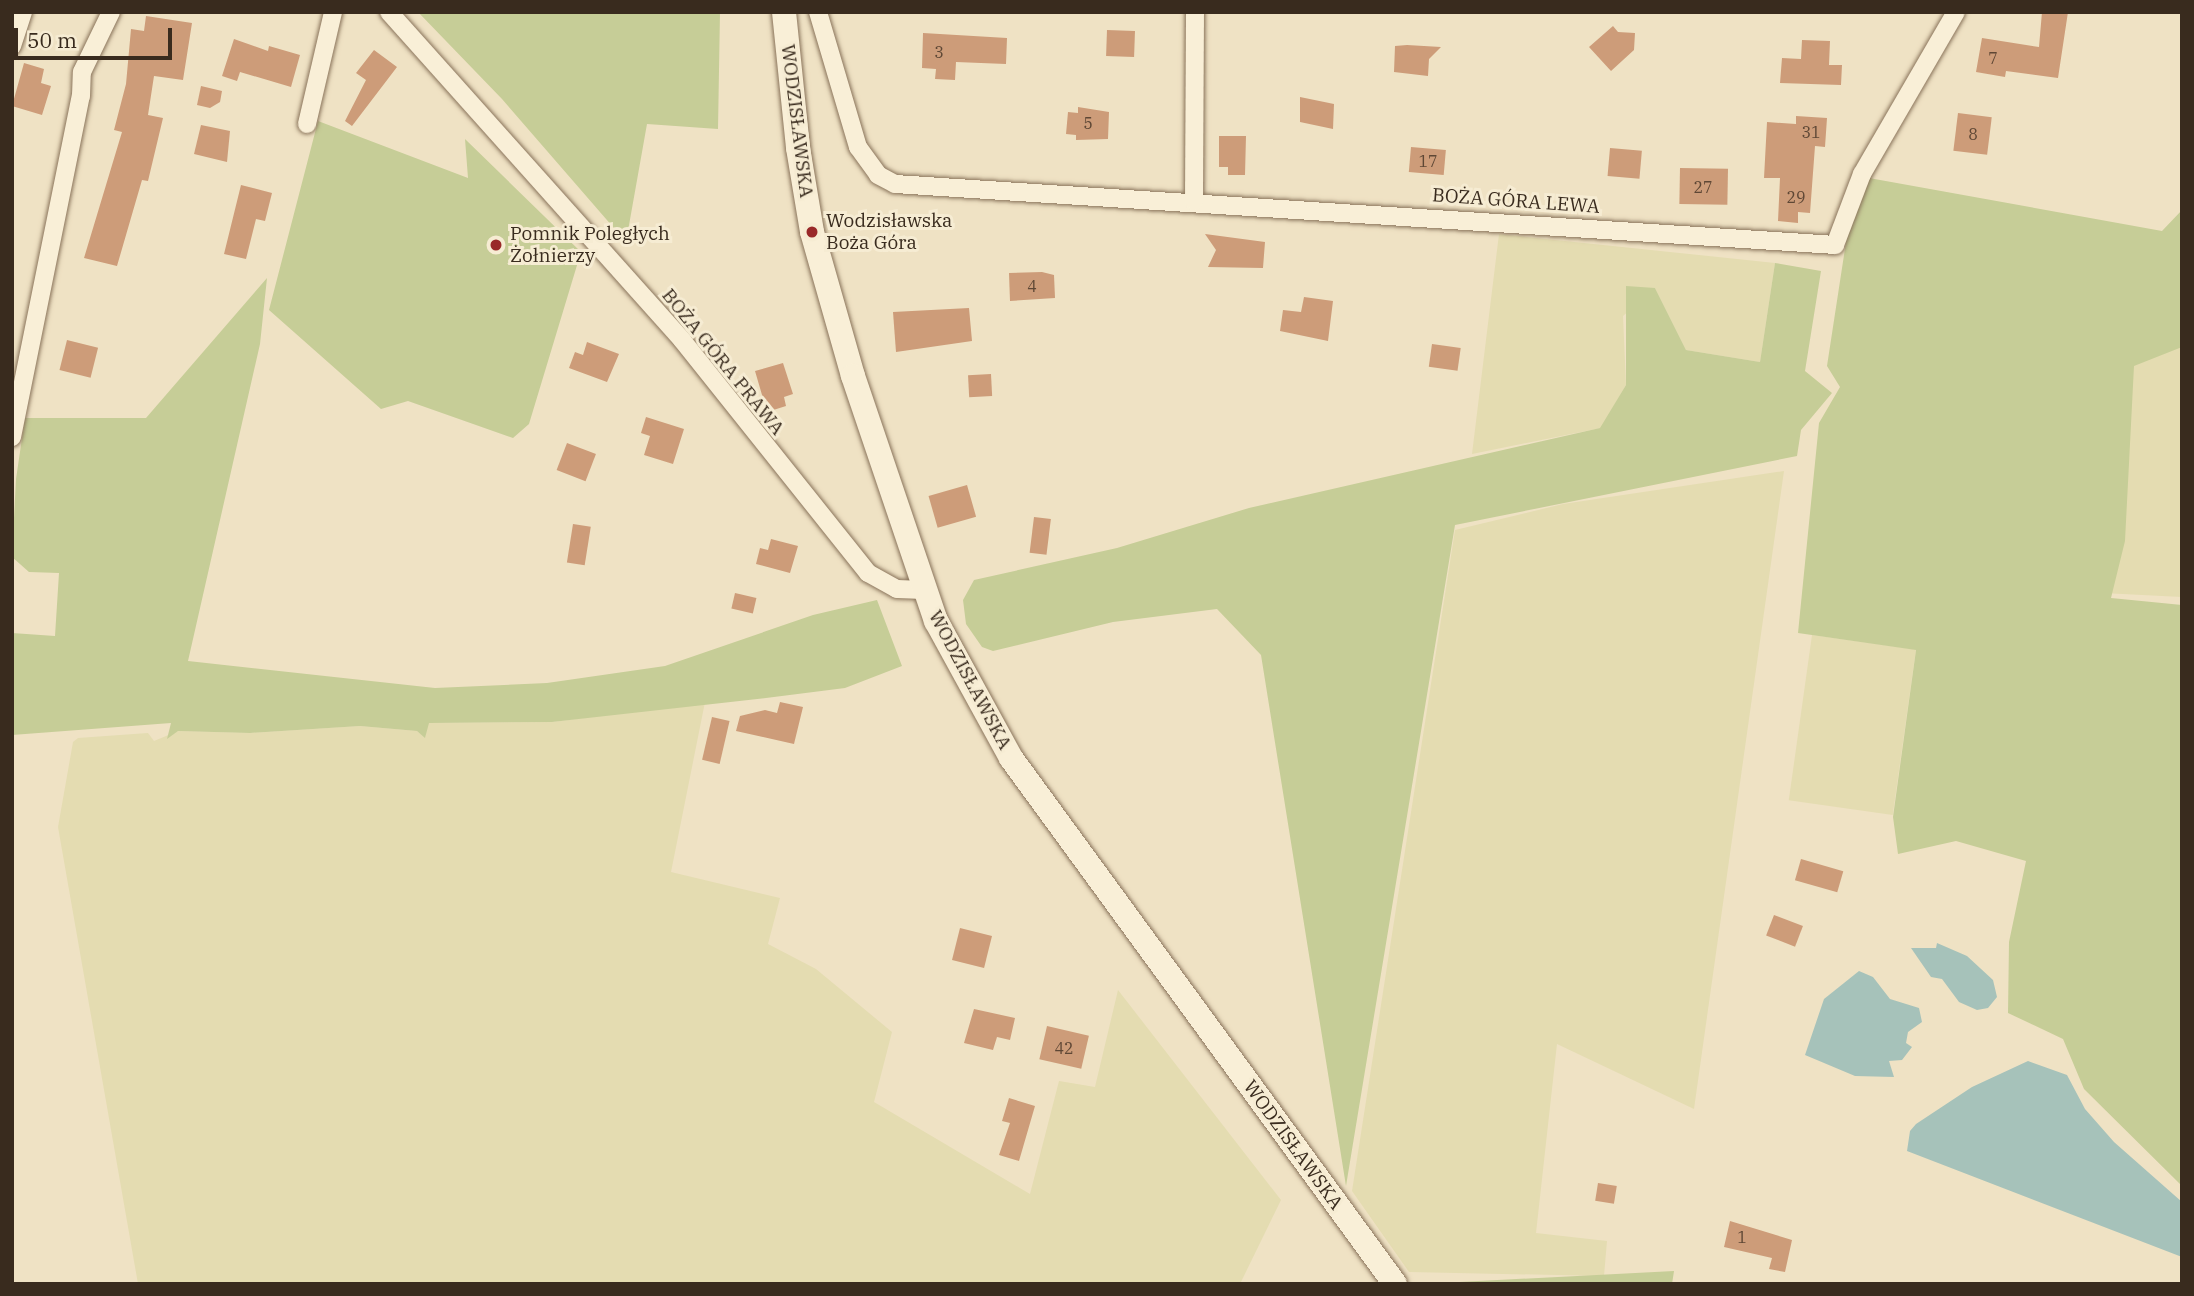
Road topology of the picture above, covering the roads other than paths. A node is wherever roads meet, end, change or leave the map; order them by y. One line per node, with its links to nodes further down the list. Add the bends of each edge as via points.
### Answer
1 (23, 12): 9 (street)
2 (111, 12): 12 (street, via 82,72 82,96)
3 (333, 12): 10 (street)
4 (388, 12): 13 (street, BOŻA GÓRA PRAWA, via 682,340 868,573 897,589)
5 (785, 12): 13 (main road, WODZISŁAWSKA, via 798,148 812,232 853,376)
6 (818, 12): 11 (street, BOŻA GÓRA LEWA, via 858,147 878,175 895,184)
7 (1195, 12): 11 (street)
8 (1956, 12): 11 (street, BOŻA GÓRA LEWA, via 1862,173 1835,245)
9 (12, 46)
10 (307, 124)
11 (1194, 201)
12 (12, 437)
13 (924, 590): 14 (main road, WODZISŁAWSKA, via 979,706 1011,758)
14 (1395, 1284)

